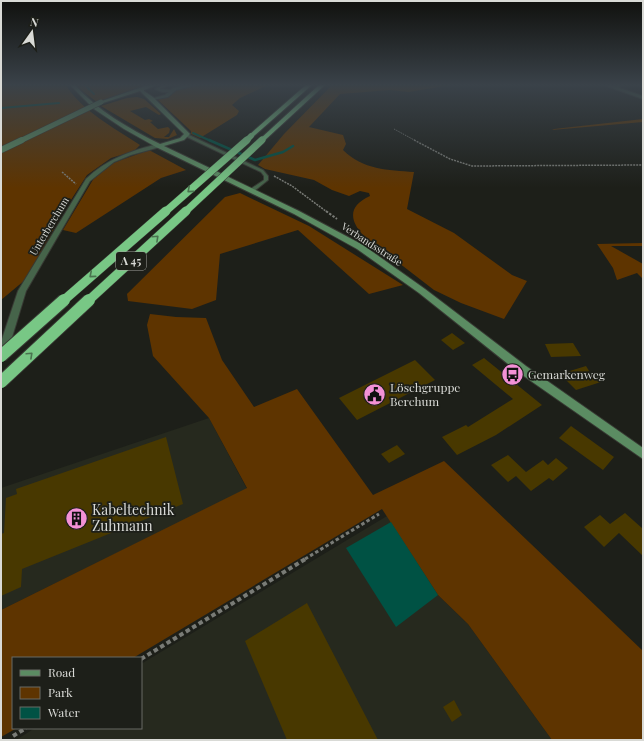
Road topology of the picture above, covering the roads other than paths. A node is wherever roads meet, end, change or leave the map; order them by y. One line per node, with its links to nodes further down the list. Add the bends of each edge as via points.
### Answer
1 (66, 119): 8 (main road, bridge)
2 (113, 119): 7 (main road, Verbandsstraße)
3 (172, 119): 6 (main road, via 186,131)
4 (271, 119): 11 (highway, A 45, one-way to 11, bridge)
5 (286, 119): 12 (highway, A 45, one-way to 5, bridge)
6 (184, 137): 7 (main road); 9 (main road, via 179,148); 10 (lane, via 262,171 266,180)
7 (158, 146): 9 (main road, Verbandsstraße); 11 (street, Unterberchum, via 115,159 88,180 22,291)
8 (1, 150)
9 (181, 156): 10 (main road, Verbandsstraße)
10 (251, 190): 13 (main road, Verbandsstraße, via 360,248)
11 (1, 356)
12 (1, 382)
13 (643, 454)

